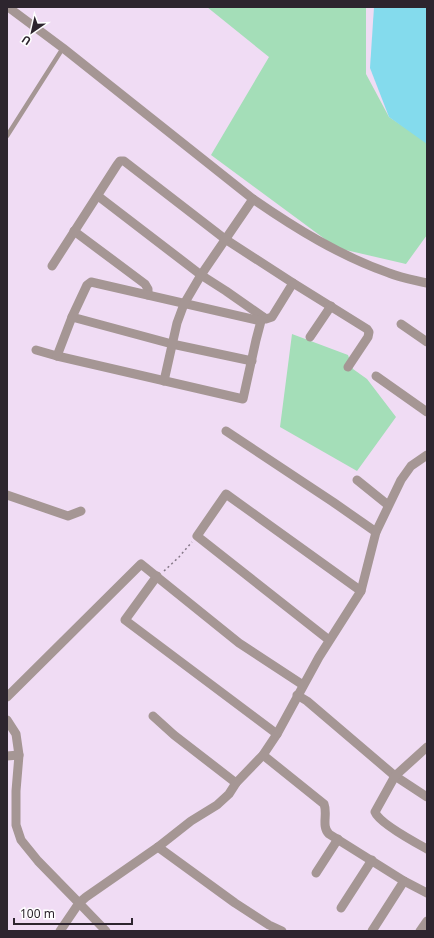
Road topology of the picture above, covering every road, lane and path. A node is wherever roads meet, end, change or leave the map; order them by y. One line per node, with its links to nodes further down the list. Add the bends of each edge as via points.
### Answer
1 (8, 7): 2 (street)
2 (63, 48): 3 (lane); 5 (street)
3 (7, 136)
4 (98, 196): 6 (street); 7 (street, via 117,165 124,161); 9 (street)
5 (253, 199): 7 (street); 11 (street, via 325,245 356,260 389,273)
6 (74, 231): 8 (street); 12 (street, via 145,284)
7 (225, 239): 9 (street); 10 (street)
8 (52, 266)
9 (201, 275): 13 (street); 16 (street)
10 (293, 283): 14 (street); 16 (street, via 272,317)
11 (427, 283)
12 (148, 295): 13 (street); 15 (street, via 91,282 87,285)
13 (184, 304): 16 (street); 20 (street)
14 (330, 306): 18 (street); 24 (street, via 368,332 366,340)
15 (72, 317): 20 (street); 22 (street)
16 (262, 319): 23 (street)
17 (401, 324): 19 (street)
18 (310, 337)
19 (427, 342)
20 (172, 344): 23 (street); 26 (street)
21 (36, 350): 22 (street)
22 (57, 356): 26 (street)
23 (252, 361): 26 (street, via 243,399)
24 (348, 367)
25 (376, 376): 27 (street)
26 (164, 381)
27 (427, 412)
28 (226, 430): 34 (street)
29 (427, 455): 32 (street, via 406,473)
30 (357, 480): 32 (street)
31 (7, 495): 33 (street, via 68,516)
32 (388, 505): 34 (street)
33 (81, 511)
34 (376, 532): 37 (street)
35 (197, 536): 36 (path, via 179,557); 37 (street, via 226,494); 38 (street)
36 (157, 576): 39 (street, via 239,643); 41 (street, via 141,564); 44 (street, via 125,620)
37 (361, 591): 38 (street)
38 (329, 640): 39 (street)
39 (303, 685): 40 (street)
40 (297, 695): 44 (street); 49 (street, via 313,705)
41 (7, 697)
42 (153, 716): 50 (street, via 174,736)
43 (7, 720): 46 (street, via 16,734)
44 (277, 734): 47 (street)
45 (427, 748): 49 (street)
46 (19, 755): 48 (street); 52 (street)
47 (263, 755): 50 (street); 53 (street, via 324,804 325,827 329,834)
48 (7, 756)
49 (395, 776): 51 (street); 55 (street, via 376,809 376,816)
50 (236, 783): 54 (street, via 217,805 191,821)
51 (427, 797)
52 (11, 810): 60 (street, via 21,840)
53 (338, 839): 56 (street); 57 (street)
54 (158, 847): 60 (street); 65 (street, via 235,903)
55 (427, 849)
56 (372, 860): 58 (street); 61 (street)
57 (316, 873)
58 (404, 881): 59 (street); 66 (street)
59 (426, 891)
60 (79, 903): 63 (street); 64 (street)
61 (341, 908)
62 (427, 921): 67 (street)
63 (60, 931)
64 (106, 931)
65 (282, 931)
66 (372, 931)
67 (420, 931)

